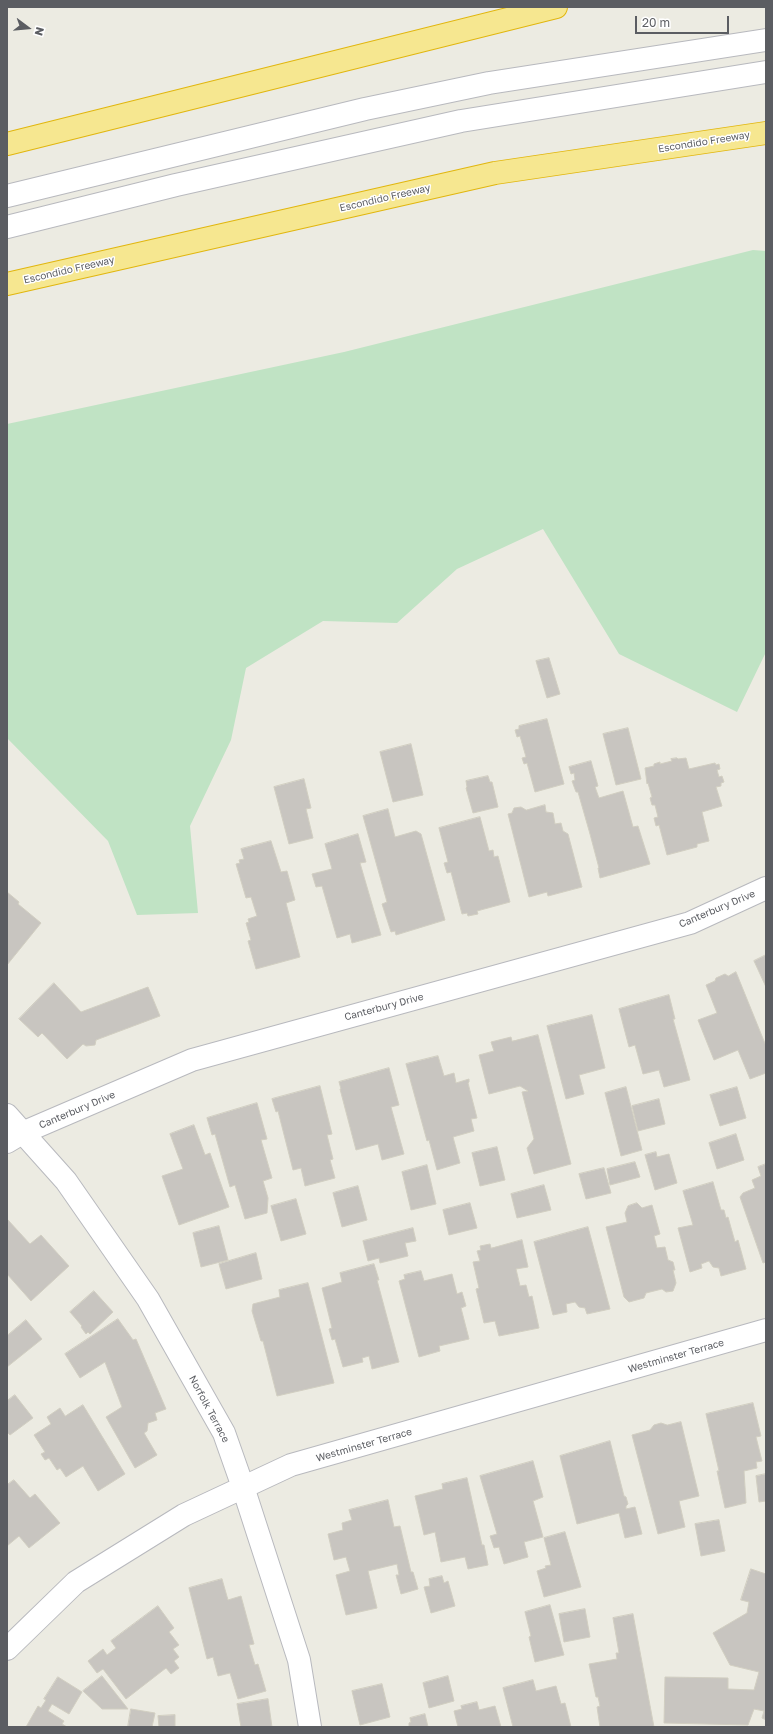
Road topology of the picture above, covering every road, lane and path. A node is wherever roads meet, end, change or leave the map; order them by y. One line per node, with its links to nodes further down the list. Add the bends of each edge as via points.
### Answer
1 (556, 7): 5 (highway)
2 (766, 40): 6 (street, via 489,83 365,109)
3 (766, 72): 7 (street, via 461,121 176,185)
4 (766, 133): 8 (highway, Escondido Freeway, via 495,174)
5 (7, 144)
6 (7, 196)
7 (7, 227)
8 (7, 284)
9 (766, 888): 11 (street, Canterbury Drive, via 690,923 192,1060)
10 (7, 1115): 11 (street, Norfolk Terrace)
11 (15, 1138): 13 (street, Norfolk Terrace, via 66,1181 148,1299 224,1432)
12 (766, 1330): 13 (street, Westminster Terrace, via 291,1466)
13 (243, 1487): 14 (street, Westminster Terrace, via 184,1515 76,1582); 15 (street, Norfolk Terrace, via 299,1660)
14 (7, 1649)
15 (310, 1727)

